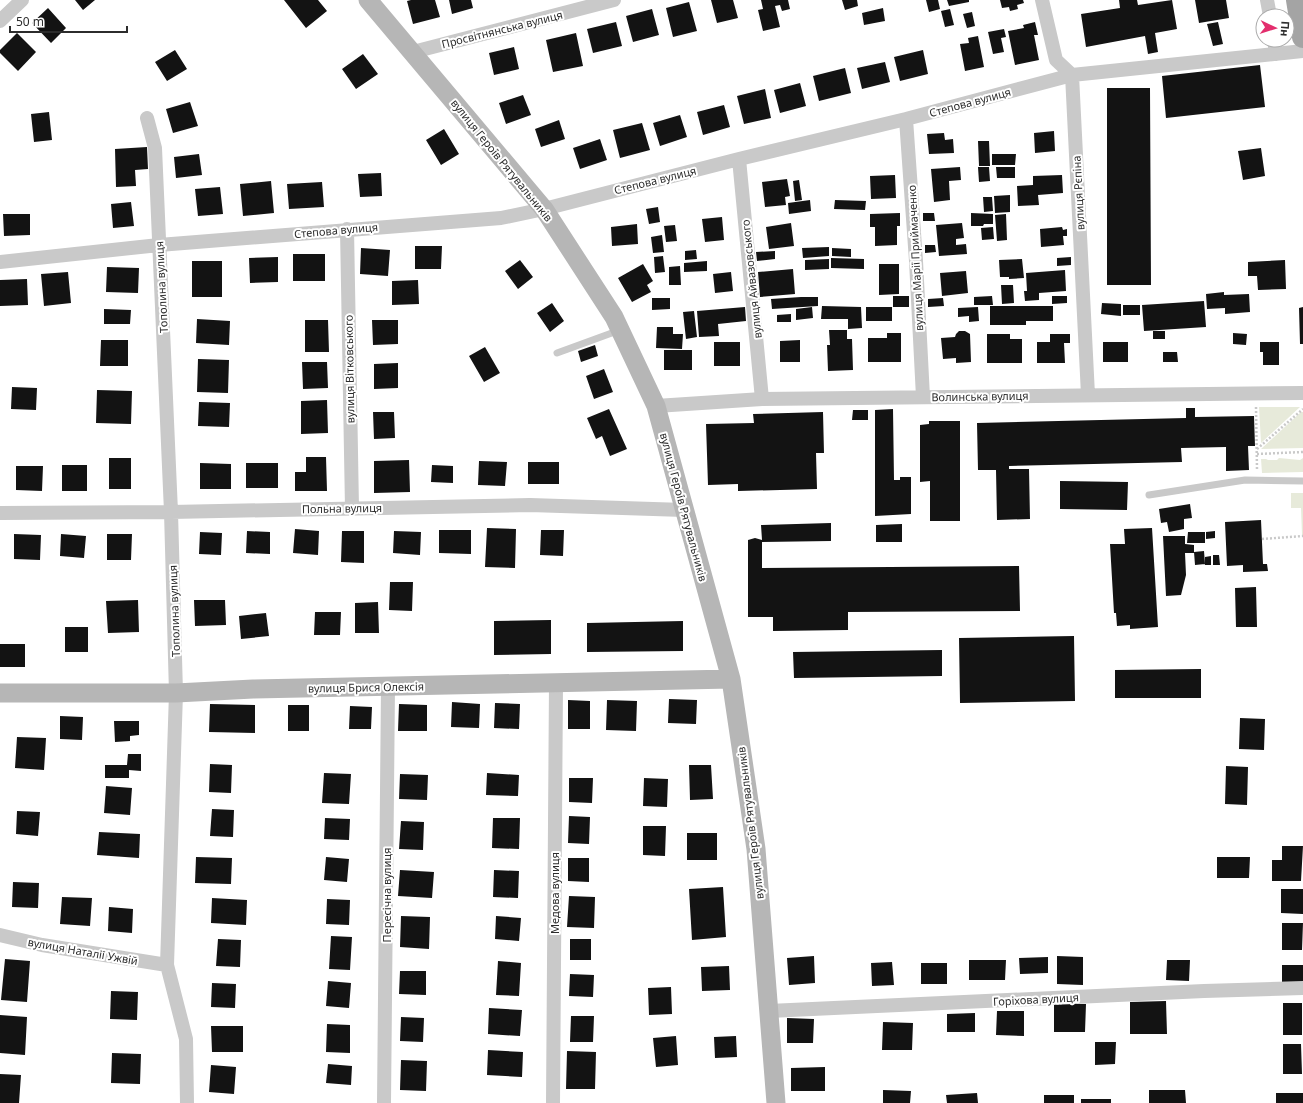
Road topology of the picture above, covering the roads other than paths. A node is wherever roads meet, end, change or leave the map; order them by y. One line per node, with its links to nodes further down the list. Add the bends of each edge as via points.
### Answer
1 (22, 0): 6 (street)
2 (368, 0): 10 (street, вулиця Героїв Рятувальників)
3 (614, 0): 10 (street, Просвітнянська вулиця)
4 (1042, 0): 12 (street, via 1056,60)
5 (1297, 0): 7 (main road)
6 (0, 21)
7 (1303, 37)
8 (1275, 48): 11 (street)
9 (1303, 51): 11 (street, Степова вулиця)
10 (413, 52): 16 (street, вулиця Героїв Рятувальників)
11 (1276, 54): 12 (street, Степова вулиця)
12 (1072, 75): 14 (street, Степова вулиця); 23 (street, вулиця Рєпіна)
13 (147, 118): 18 (street, Тополина вулиця, via 155,148)
14 (906, 119): 15 (street, Степова вулиця); 24 (street, вулиця Марії Приймаченко)
15 (739, 159): 16 (street, Степова вулиця); 25 (street, вулиця Айвазовського)
16 (544, 209): 17 (street, Степова вулиця, via 501,218); 20 (street, вулиця Героїв Рятувальників)
17 (347, 230): 18 (street, Степова вулиця); 29 (street, вулиця Вітковського)
18 (159, 246): 19 (street, Степова вулиця); 31 (street, Тополина вулиця)
19 (0, 262)
20 (620, 330): 21 (lane); 26 (street, вулиця Героїв Рятувальників)
21 (557, 353)
22 (1303, 393): 23 (street, Волинська вулиця)
23 (1088, 395): 24 (street, Волинська вулиця)
24 (923, 397): 25 (street, Волинська вулиця)
25 (762, 399): 26 (street, Волинська вулиця)
26 (656, 406): 30 (street, вулиця Героїв Рятувальників)
27 (1303, 481): 28 (lane, via 1245,480)
28 (1149, 495)
29 (352, 508): 30 (street, Польна вулиця, via 530,505); 31 (street, Польна вулиця)
30 (684, 510): 33 (street, вулиця Героїв Рятувальників)
31 (172, 512): 32 (street, Польна вулиця); 37 (street, Тополина вулиця)
32 (0, 513)
33 (732, 679): 34 (street, вулиця Брися Олексія); 41 (street, вулиця Героїв Рятувальників, via 756,849)
34 (556, 683): 35 (street, вулиця Брися Олексія); 44 (street, Медова вулиця)
35 (388, 686): 37 (street, вулиця Брися Олексія); 43 (street, Пересічна вулиця)
36 (0, 693): 37 (street, вулиця Брися Олексія)
37 (176, 693): 39 (street, Тополина вулиця)
38 (0, 934): 39 (street, вулиця Наталії Ужвій, via 42,945)
39 (166, 965): 42 (street, Тополина вулиця, via 186,1039)
40 (1303, 988): 41 (street, Горіхова вулиця)
41 (768, 1011): 45 (street, вулиця Героїв Рятувальників)
42 (187, 1103)
43 (384, 1103)
44 (553, 1103)
45 (776, 1103)

